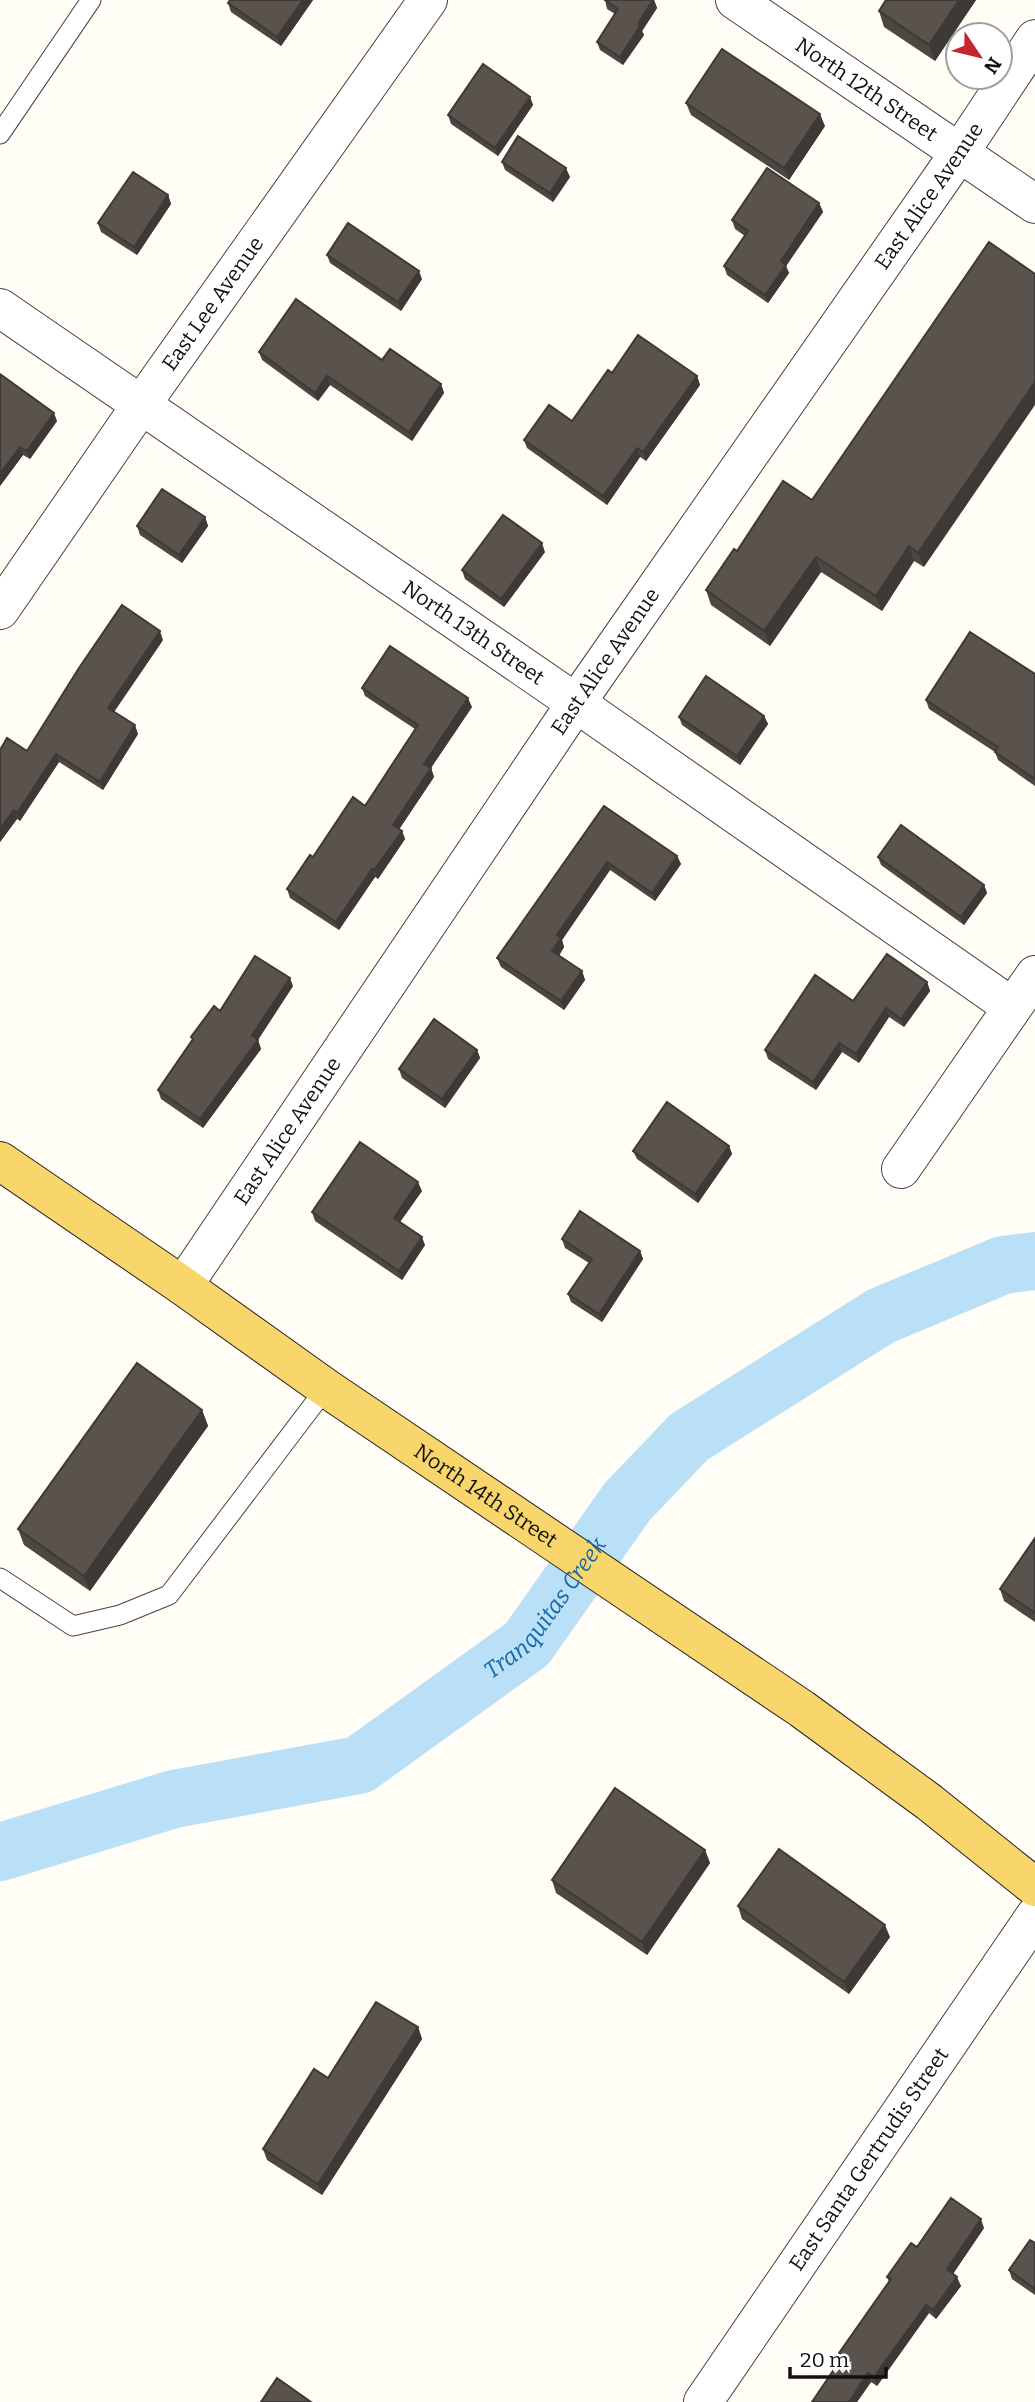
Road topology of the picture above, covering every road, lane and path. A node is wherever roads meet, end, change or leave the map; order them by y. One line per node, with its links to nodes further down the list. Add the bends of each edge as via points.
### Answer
1 (91, 0): 5 (lane)
2 (428, 0): 9 (street, East Lee Avenue)
3 (735, 0): 6 (street, North 12th Street)
4 (1035, 39): 6 (street, East Alice Avenue)
5 (0, 134)
6 (960, 152): 7 (street, North 12th Street); 11 (street, East Alice Avenue)
7 (1035, 204)
8 (0, 308): 9 (street, North 13th Street)
9 (141, 405): 10 (street, East Lee Avenue); 11 (street, North 13th Street)
10 (0, 610)
11 (576, 703): 13 (street, North 13th Street); 16 (street, East Alice Avenue)
12 (1035, 975): 13 (street)
13 (1012, 1007): 15 (street)
14 (0, 1161): 16 (main road, North 14th Street)
15 (901, 1169)
16 (183, 1286): 17 (main road, North 14th Street)
17 (326, 1388): 18 (lane, via 169,1595 120,1615 73,1626); 19 (main road, North 14th Street, via 802,1709)
18 (0, 1578)
19 (1035, 1887)
20 (1035, 1916): 21 (street, East Santa Gertrudis Street)
21 (703, 2402)

